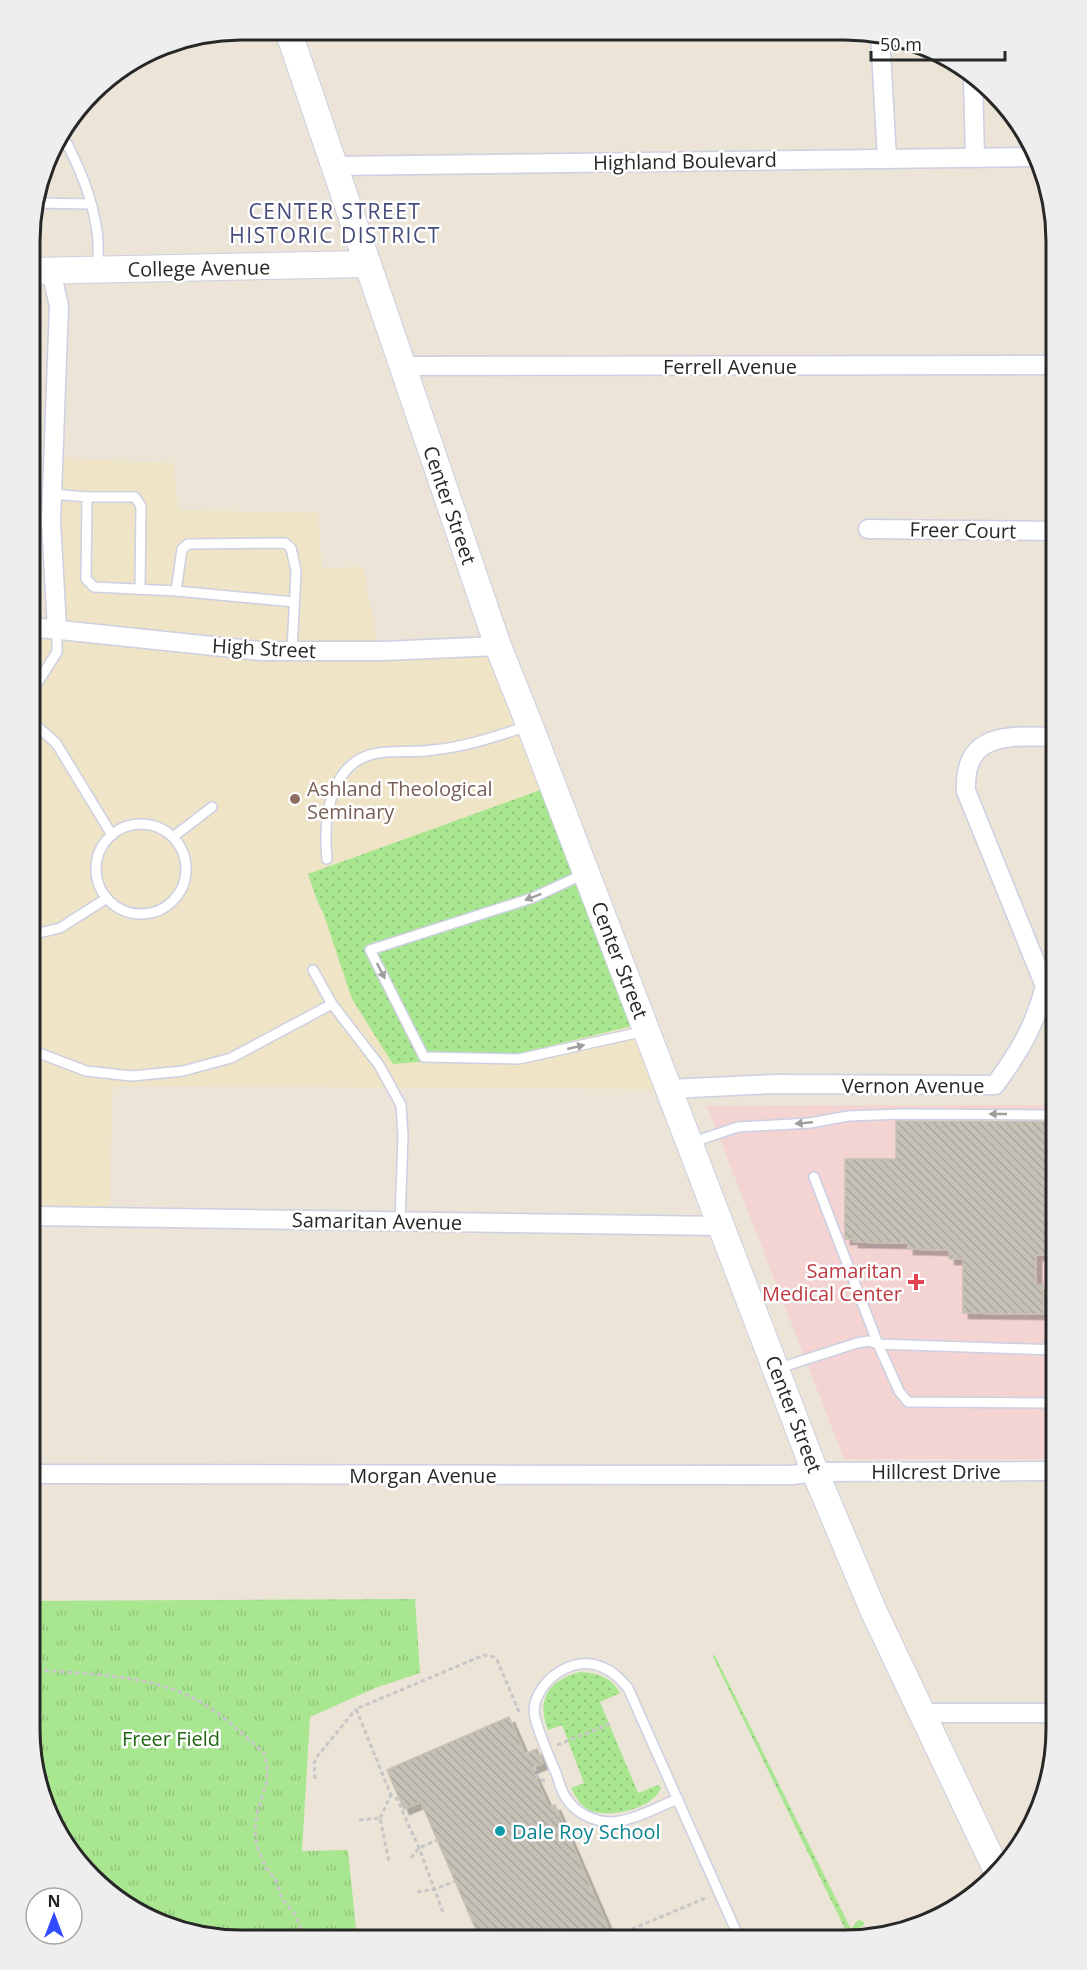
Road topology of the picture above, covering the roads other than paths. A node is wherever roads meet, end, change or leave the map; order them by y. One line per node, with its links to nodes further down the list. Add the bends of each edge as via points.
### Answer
1 (292, 41): 9 (main road, Center Street)
2 (881, 43): 8 (street)
3 (973, 86): 7 (street)
4 (66, 142): 5 (lane)
5 (68, 145): 11 (lane)
6 (1028, 157): 7 (street, Highland Boulevard)
7 (975, 158): 8 (street, Highland Boulevard)
8 (887, 159): 9 (street, Highland Boulevard)
9 (335, 166): 12 (main road, Center Street)
10 (45, 202): 11 (lane)
11 (91, 204): 14 (lane)
12 (366, 264): 14 (main road, College Avenue); 16 (main road, Center Street)
13 (41, 271): 14 (main road, College Avenue); 17 (street, via 58,306)
14 (99, 271)
15 (1046, 365): 16 (street, Ferrell Avenue)
16 (403, 366): 26 (main road, Center Street)
17 (52, 494): 18 (lane); 25 (street, via 51,550)
18 (87, 497): 21 (lane, via 86,579 94,587); 21 (lane, via 135,497 141,506)
19 (868, 529): 20 (street, Freer Court)
20 (1046, 531)
21 (140, 589): 22 (lane)
22 (176, 591): 23 (lane); 23 (lane, via 182,549 188,544 285,543 291,548 296,571)
23 (294, 602): 27 (lane)
24 (40, 627): 25 (street, High Street)
25 (57, 628): 27 (street, High Street, via 188,644); 28 (lane, via 57,652)
26 (498, 646): 27 (street, High Street); 29 (main road, Center Street)
27 (292, 651)
28 (40, 679)
29 (530, 726): 35 (lane, via 474,743 432,751 376,753 358,761 334,788 325,834); 36 (main road, Center Street)
30 (40, 729): 33 (lane, via 57,743)
31 (1046, 737): 40 (street, Vernon Avenue, via 1007,736 982,746 969,762 966,791)
32 (212, 807): 34 (lane)
33 (112, 835): 34 (lane, via 143,825); 37 (lane, via 100,850 96,864 98,882)
34 (173, 837): 37 (lane, via 186,861 185,881 170,904 160,910 131,913)
35 (327, 859)
36 (587, 873): 43 (main road, Center Street); 43 (lane, one-way to 43, via 532,898 370,950 424,1057 519,1059)
37 (107, 898): 38 (lane, via 60,928)
38 (40, 933)
39 (313, 970): 42 (lane)
40 (1046, 975)
41 (1046, 995): 45 (street, Vernon Avenue, via 1020,1052 995,1085 774,1084)
42 (332, 1004): 44 (lane, via 231,1058 183,1071 132,1076 86,1071); 50 (lane, via 379,1065 401,1105)
43 (647, 1030): 45 (main road, Center Street)
44 (40, 1053)
45 (669, 1089): 47 (main road, Center Street)
46 (1046, 1115): 47 (lane, one-way to 47, via 848,1116 810,1123 738,1127)
47 (690, 1143): 51 (main road, Center Street)
48 (814, 1177): 52 (lane)
49 (40, 1216): 50 (street, Samaritan Avenue)
50 (400, 1221): 51 (street, Samaritan Avenue)
51 (722, 1226): 54 (main road, Center Street)
52 (878, 1344): 53 (lane); 54 (lane, via 857,1343); 55 (lane, via 908,1402)
53 (1046, 1350)
54 (776, 1369): 57 (main road, Center Street)
55 (1046, 1403)
56 (1046, 1471): 57 (street, Hillcrest Drive)
57 (815, 1472): 58 (street, Morgan Avenue); 59 (main road, Center Street)
58 (40, 1474)
59 (922, 1713): 60 (street); 62 (main road, Center Street)
60 (1046, 1713)
61 (678, 1799): 61 (lane, via 628,1688 616,1675 602,1666 585,1665 566,1667 552,1676 535,1704 535,1719 566,1798 578,1811 592,1819 623,1821); 63 (lane)
62 (994, 1864)
63 (735, 1929)

